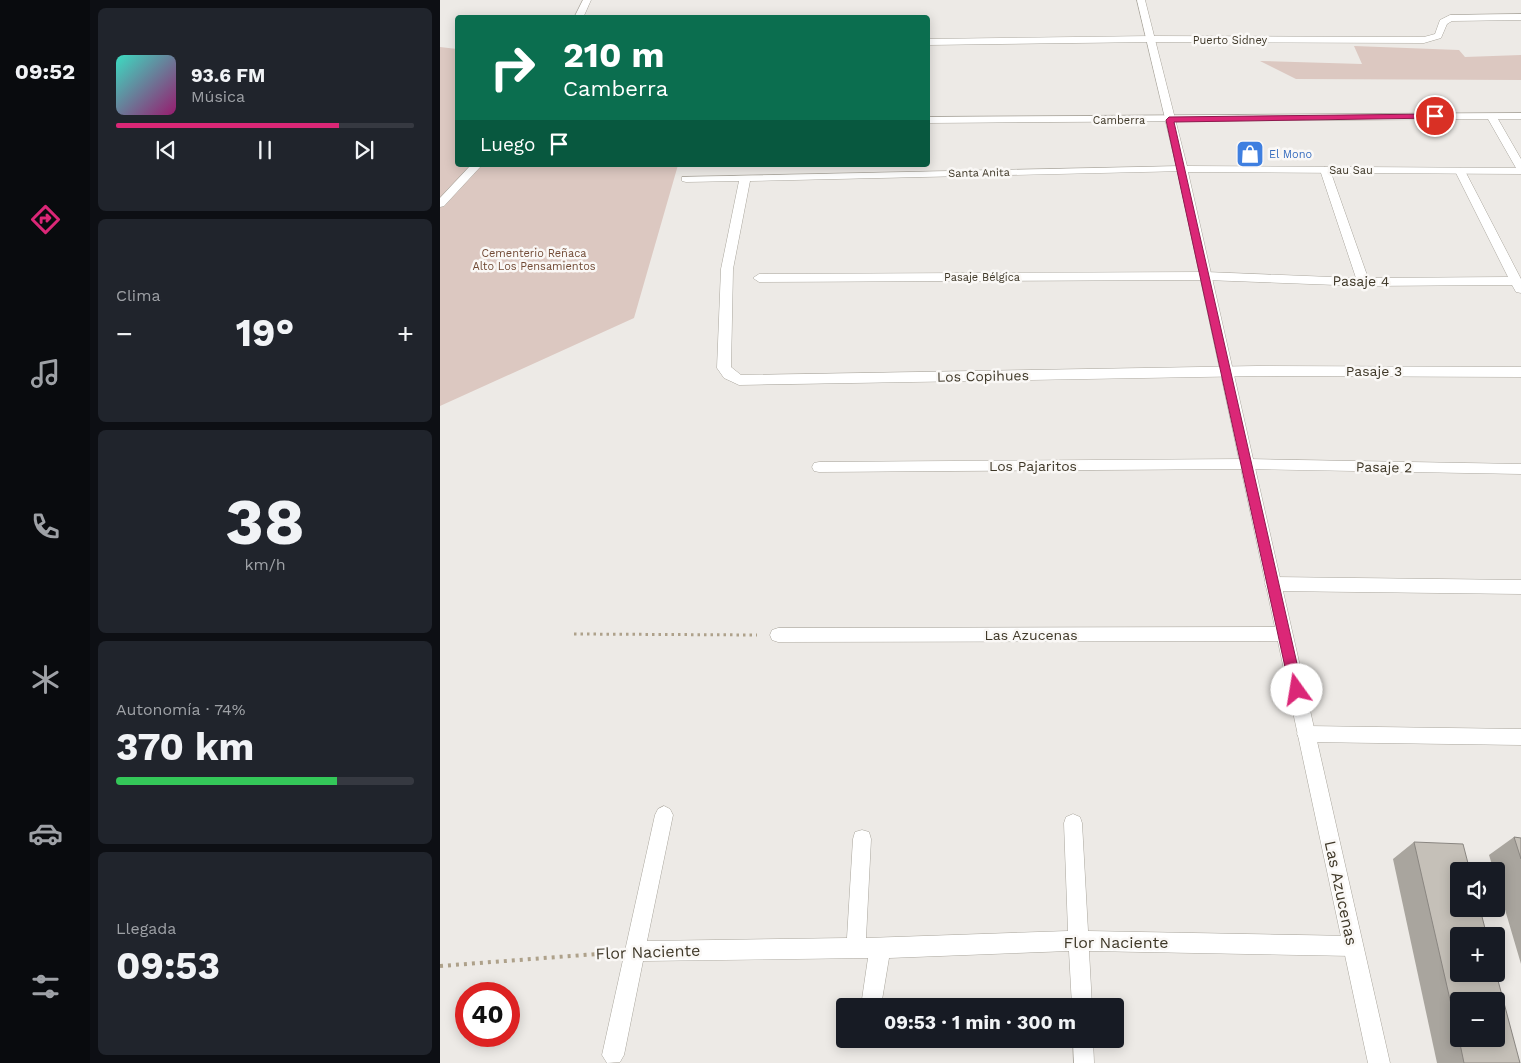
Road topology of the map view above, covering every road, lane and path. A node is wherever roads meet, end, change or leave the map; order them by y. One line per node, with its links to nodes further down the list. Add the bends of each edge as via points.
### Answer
1 (586, 0): 3 (street)
2 (1141, 0): 5 (street, Las Azucenas)
3 (579, 15)
4 (1521, 17): 5 (street, Puerto Sidney, via 1450,18 1440,27 1438,36 1424,40)
5 (1152, 39): 6 (street, Puerto Sidney); 10 (street, Las Azucenas)
6 (930, 42)
7 (1492, 116): 8 (street, Camberra); 10 (street, Camberra); 12 (street)
8 (1521, 116)
9 (930, 120): 10 (street, Camberra)
10 (1169, 120): 13 (street, Las Azucenas)
11 (475, 167): 18 (street)
12 (1521, 169): 15 (street, Sau Sau)
13 (1182, 170): 14 (street, Sau Sau); 16 (street, Santa Anita); 19 (street, Las Azucenas)
14 (1325, 170): 15 (street, Sau Sau); 21 (street)
15 (1460, 171): 22 (street)
16 (745, 177): 17 (street, Santa Anita); 23 (street, Los Copihues, via 727,269 724,368 728,375 740,380)
17 (686, 179)
18 (440, 204)
19 (1206, 276): 20 (street, Pasaje Bélgica); 21 (street, Pasaje 4); 23 (street, Las Azucenas)
20 (759, 278)
21 (1363, 282): 22 (street, Pasaje 4)
22 (1519, 286)
23 (1227, 372): 24 (street, Pasaje 3); 25 (street, Las Azucenas)
24 (1521, 372)
25 (1247, 464): 26 (street, Los Pajaritos); 27 (street, Pasaje 2); 28 (street, Las Azucenas)
26 (819, 467)
27 (1521, 469)
28 (1274, 584): 29 (street); 31 (street, Las Azucenas)
29 (1521, 587)
30 (574, 634): 32 (path)
31 (1284, 634): 32 (street, Las Azucenas); 33 (street, Las Azucenas)
32 (778, 635)
33 (1306, 734): 34 (street); 39 (street, Las Azucenas)
34 (1521, 737)
35 (664, 815): 42 (street)
36 (1072, 823): 38 (street)
37 (862, 839): 40 (street)
38 (1079, 941): 39 (street, Flor Naciente); 41 (street, Flor Naciente); 45 (street)
39 (1353, 946): 49 (street, Las Azucenas)
40 (856, 947): 41 (street, Flor Naciente); 42 (street, Flor Naciente)
41 (880, 948): 44 (street)
42 (636, 951): 43 (path, Flor Naciente); 47 (street)
43 (440, 966)
44 (872, 998)
45 (1082, 998)
46 (1083, 1048): 48 (street)
47 (613, 1055)
48 (1084, 1061)
49 (1379, 1063)

